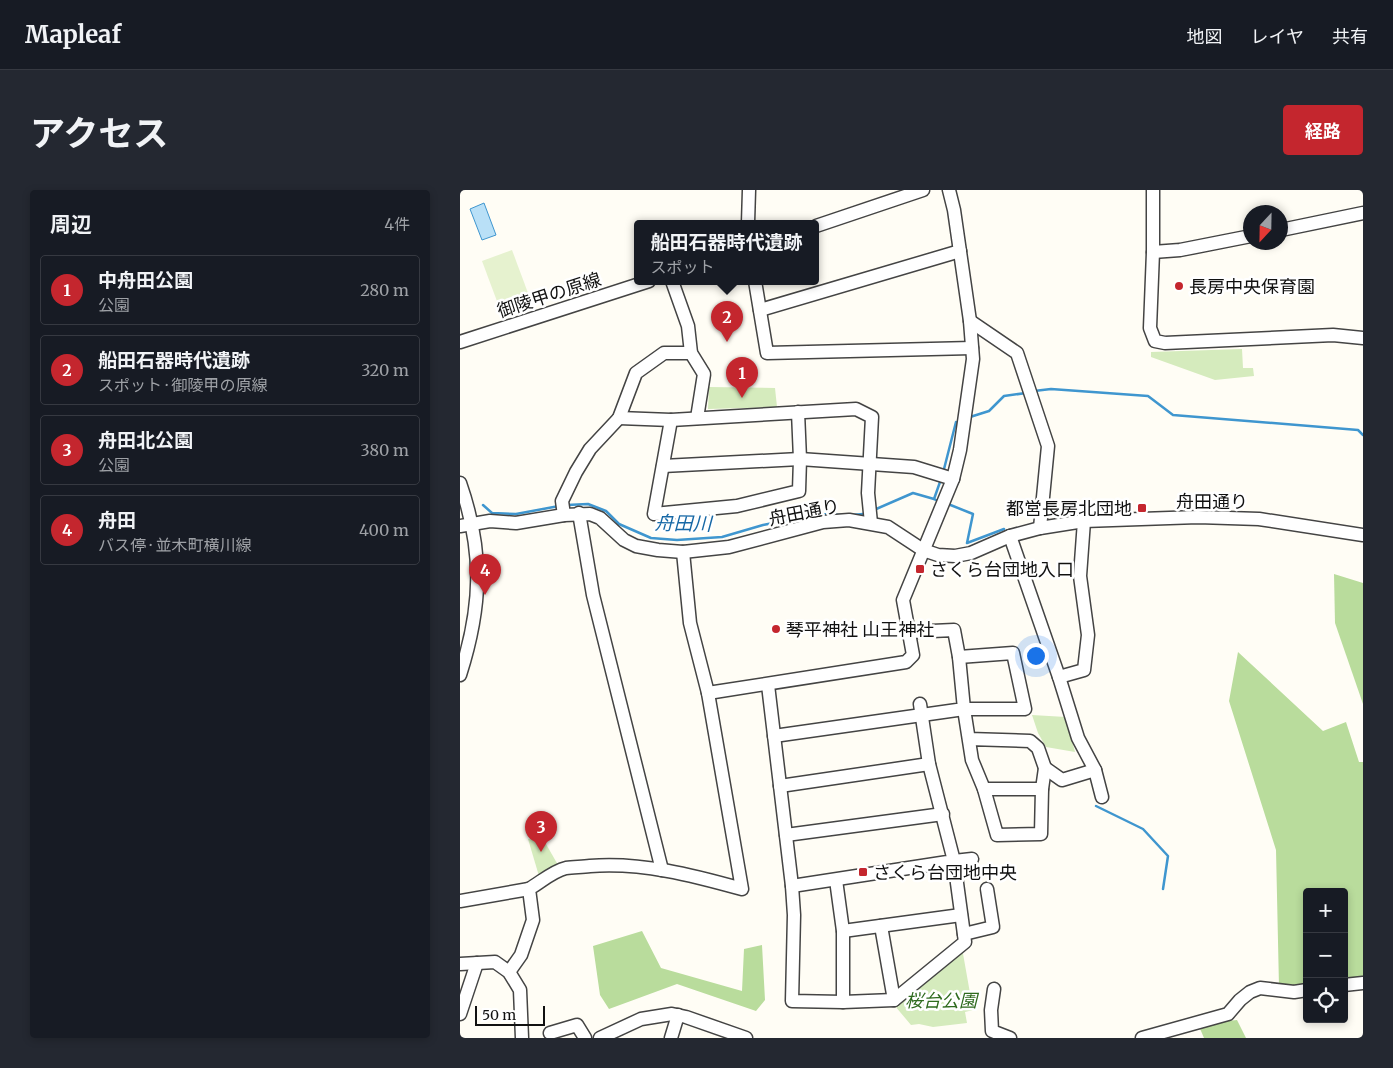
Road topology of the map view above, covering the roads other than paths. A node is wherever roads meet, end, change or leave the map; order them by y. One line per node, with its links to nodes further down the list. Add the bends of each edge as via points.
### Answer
1 (749, 190): 6 (street)
2 (923, 190): 7 (street)
3 (949, 190): 10 (street)
4 (1153, 190): 11 (street)
5 (1363, 214): 8 (street)
6 (748, 220)
7 (819, 225)
8 (1288, 228)
9 (1243, 237): 11 (street)
10 (960, 251): 15 (street); 16 (street)
11 (1153, 252): 17 (street, via 1150,328 1155,341)
12 (637, 285): 18 (street, 御陵甲の原線)
13 (673, 285): 20 (street, via 688,326)
14 (755, 285): 15 (street)
15 (760, 310): 19 (street, via 767,353)
16 (970, 321): 19 (street); 35 (street, via 1017,353 1048,446)
17 (1363, 338)
18 (460, 342)
19 (972, 348): 28 (street, via 962,441)
20 (691, 354): 22 (street, via 664,354 636,373); 23 (street, via 704,374)
21 (798, 412): 23 (street); 25 (street); 26 (street, via 856,409 872,416)
22 (620, 418): 24 (street); 30 (street, via 590,448 576,472)
23 (697, 418): 24 (street)
24 (671, 420): 27 (street)
25 (800, 459): 26 (street); 27 (street); 27 (street, via 798,491 737,506 654,514)
26 (868, 464): 28 (street, via 914,468); 33 (street)
27 (663, 466)
28 (953, 479): 38 (street)
29 (460, 483): 34 (street, via 468,505)
30 (563, 509): 31 (street, 舟田通り); 34 (street, 舟田通り, via 516,524 490,521)
31 (578, 513): 39 (street, 舟田通り, via 600,518 624,540 636,546); 63 (street, via 593,595)
32 (1084, 521): 35 (street, 舟田通り); 36 (street, 舟田通り, via 1259,519); 45 (street, via 1080,576 1088,635 1084,670)
33 (871, 523): 38 (street, 舟田通り, via 888,527); 39 (street, 舟田通り, via 849,520 823,522 729,547)
34 (466, 525): 44 (street, via 476,548 477,594 470,644)
35 (1040, 528): 37 (street, 舟田通り)
36 (1363, 535)
37 (1010, 536): 38 (street, 舟田通り, via 955,556); 45 (street)
38 (923, 550): 40 (street, via 903,600)
39 (683, 552): 47 (street, via 690,623)
40 (910, 632): 41 (street); 42 (street, via 954,630)
41 (913, 655): 43 (street); 46 (street, via 906,662)
42 (959, 657): 48 (street); 48 (street, via 1013,654 1025,709)
43 (915, 671)
44 (460, 676)
45 (1059, 677): 54 (street, via 1078,738)
46 (768, 685): 47 (street); 50 (street)
47 (708, 693): 63 (street, via 742,889)
48 (964, 709): 49 (street); 51 (street)
49 (921, 710): 50 (street); 52 (street)
50 (774, 736): 55 (street)
51 (969, 739): 53 (street, via 1030,740 1038,748); 56 (street, via 972,760)
52 (929, 764): 55 (street); 59 (street)
53 (1044, 768): 54 (street, via 1062,780); 57 (street)
54 (1095, 770): 58 (street)
55 (780, 786): 60 (street)
56 (984, 789): 57 (street); 57 (street, via 997,835 1041,834)
57 (1042, 789)
58 (1102, 797)
59 (943, 814): 60 (street); 62 (street)
60 (786, 835): 65 (street)
61 (972, 859): 62 (street)
62 (954, 862): 64 (street); 69 (street)
63 (662, 870): 66 (street, via 615,864 567,868)
64 (836, 880): 65 (street); 71 (street)
65 (792, 886): 81 (street, via 792,1002)
66 (529, 889): 68 (street); 75 (street, via 533,920 521,955)
67 (987, 889): 72 (street, via 993,927)
68 (460, 901)
69 (962, 915): 70 (street); 72 (street)
70 (881, 926): 71 (street); 80 (street)
71 (843, 931): 81 (street)
72 (964, 934): 80 (street, via 965,942)
73 (477, 963): 74 (street); 75 (street, via 495,962); 82 (street)
74 (460, 964)
75 (508, 972): 86 (street, via 520,990)
76 (1363, 983): 77 (street)
77 (1348, 985)
78 (994, 989): 91 (street, via 992,1031)
79 (1303, 991): 92 (street, via 1260,988 1240,1000 1228,1014)
80 (894, 1000): 81 (street)
81 (844, 1002)
82 (460, 1014)
83 (678, 1015): 85 (street); 88 (street, via 641,1019); 89 (street)
84 (550, 1033): 87 (street, via 576,1025)
85 (718, 1034): 90 (street)
86 (522, 1038)
87 (585, 1038)
88 (600, 1038)
89 (671, 1038)
90 (746, 1038)
91 (1010, 1038)
92 (1142, 1038)

